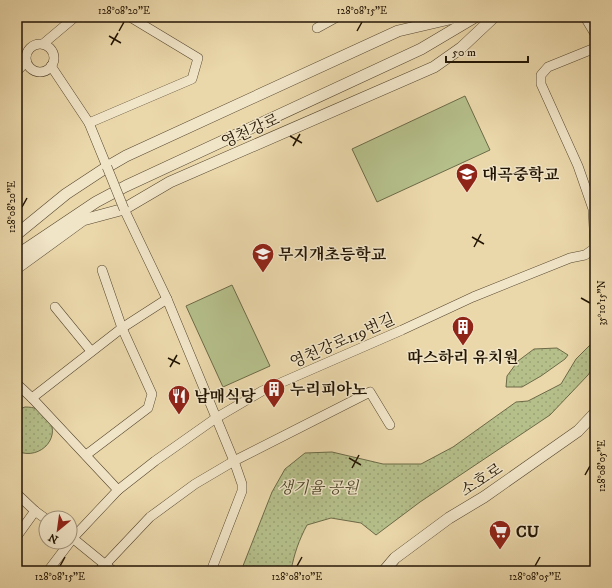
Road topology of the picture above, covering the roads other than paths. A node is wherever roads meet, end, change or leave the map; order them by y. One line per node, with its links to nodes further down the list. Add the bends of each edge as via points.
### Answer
1 (74, 17): 11 (street)
2 (130, 17): 16 (street, via 198,58 192,79)
3 (337, 17): 9 (street)
4 (458, 17): 8 (street, 영천강로, via 451,20)
5 (475, 17): 21 (street, 영천강로, via 421,49 126,186 96,202)
6 (494, 17): 18 (street, 영천강로, via 462,48 434,68 170,182)
7 (586, 17): 10 (street)
8 (429, 20): 17 (street, 영천강로, via 398,31)
9 (317, 28)
10 (595, 32)
11 (43, 44): 13 (street, via 35,45 28,50); 14 (street, via 53,53)
12 (595, 48): 20 (street, via 548,67 541,75 541,84 578,166 593,208)
13 (26, 62): 14 (street, via 35,71 44,71); 15 (street)
14 (51, 66): 16 (street)
15 (17, 71)
16 (88, 123): 17 (street)
17 (106, 167): 18 (street, bridge); 19 (street, 영천강로, via 66,194)
18 (124, 208): 22 (street, 영천강로, via 83,220); 24 (street)
19 (17, 234)
20 (595, 248): 31 (street, 영천강로119번길, via 585,255 556,263 473,297 262,391)
21 (17, 255)
22 (17, 268)
23 (102, 270): 26 (street)
24 (167, 299): 26 (street); 31 (street)
25 (54, 307): 27 (street)
26 (122, 328): 27 (street); 33 (street, via 152,394 148,408)
27 (91, 351): 29 (street)
28 (17, 384): 29 (street)
29 (32, 398): 33 (street)
30 (595, 413): 47 (street, 소호로, via 578,431 484,497 449,518 395,558)
31 (216, 418): 34 (street); 35 (street, 영천강로119번길)
32 (390, 425): 34 (street, via 370,392)
33 (86, 454): 35 (street)
34 (234, 461): 43 (street, via 195,484 150,517); 46 (street, via 242,491)
35 (118, 490): 39 (street, 영천강로119번길)
36 (17, 494): 37 (street)
37 (35, 511): 38 (street); 40 (street)
38 (38, 513)
39 (78, 532)
40 (17, 536)
41 (78, 547): 43 (street)
42 (63, 550): 44 (street, 영천강로119번길)
43 (102, 567): 45 (street)
44 (48, 571)
45 (113, 571)
46 (211, 571)
47 (384, 571)

